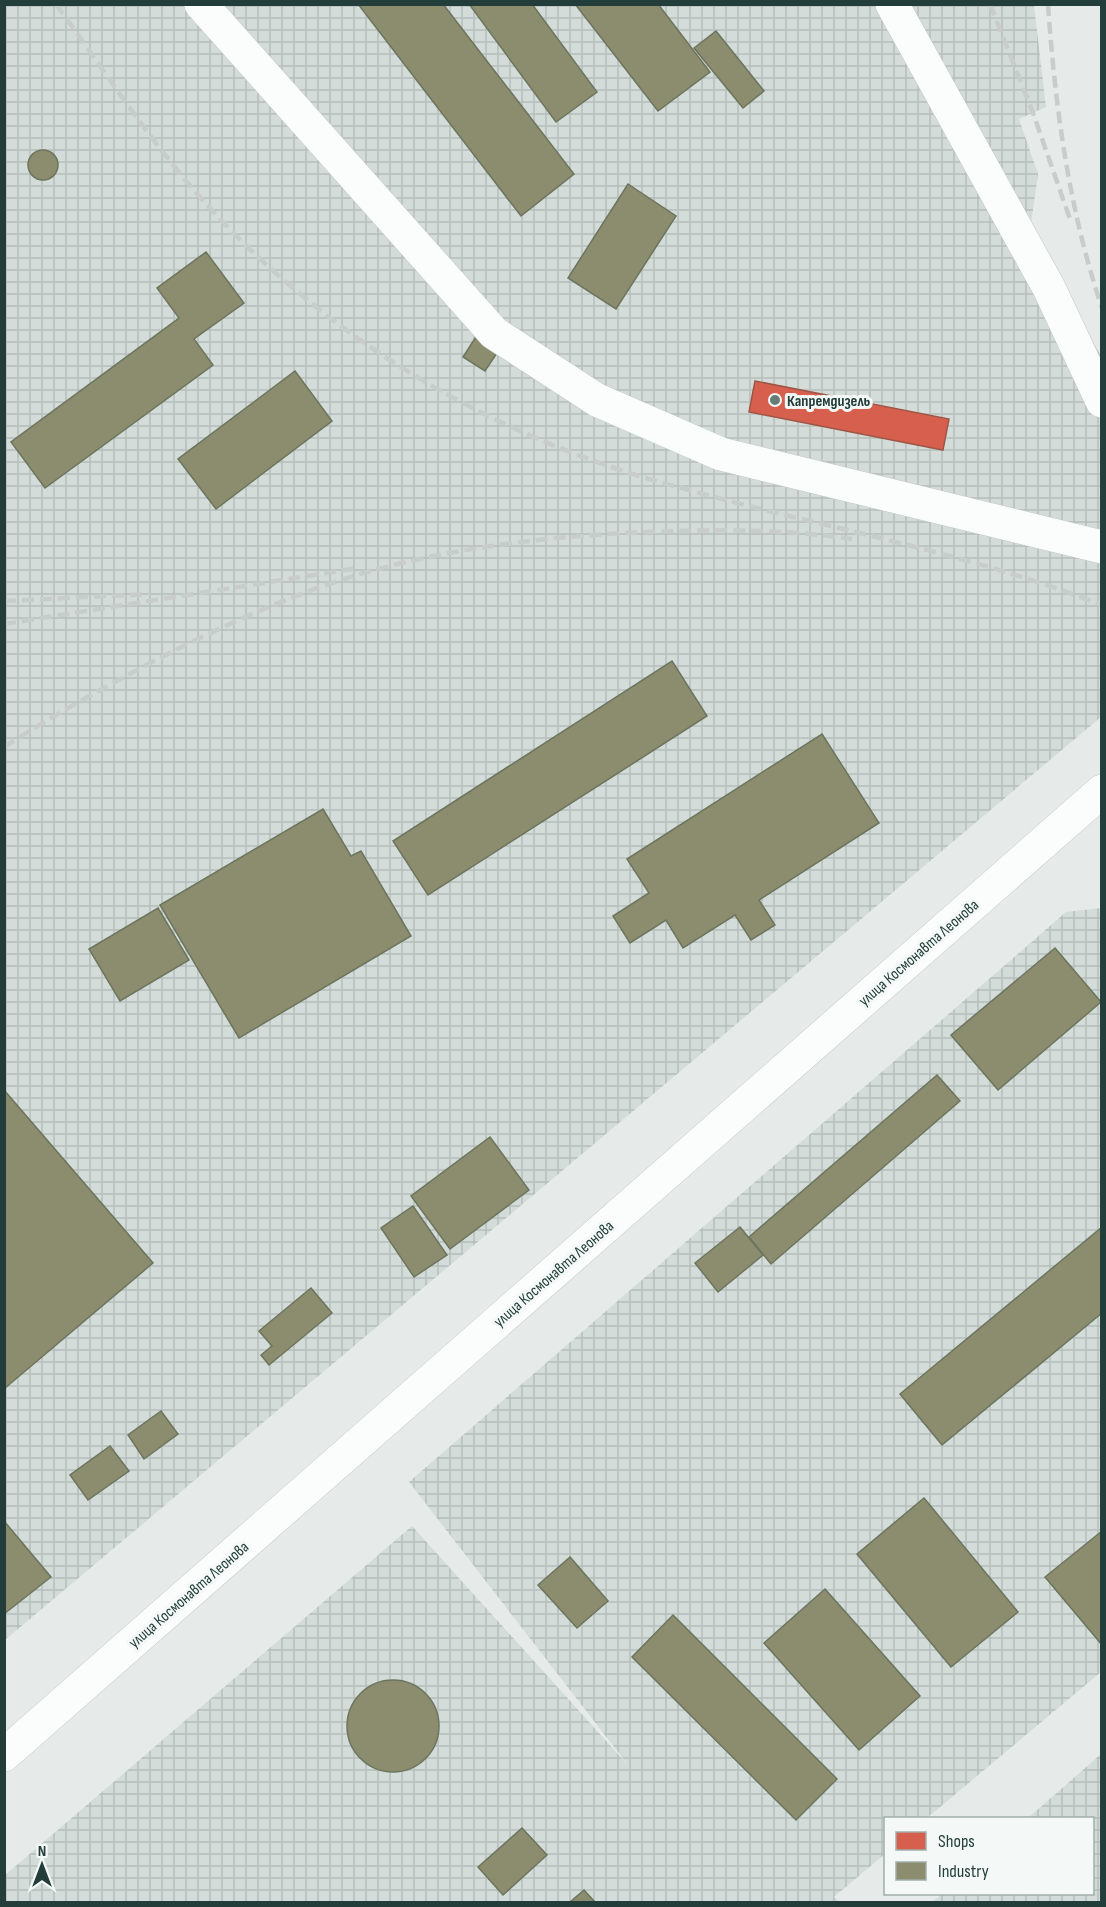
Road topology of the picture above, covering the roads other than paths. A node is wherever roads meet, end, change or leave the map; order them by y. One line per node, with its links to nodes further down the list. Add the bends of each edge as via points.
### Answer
1 (201, 4): 4 (street, via 494,333 597,400 721,454)
2 (892, 4): 3 (street, via 1049,288)
3 (1101, 401)
4 (1101, 547)
5 (1101, 791): 6 (street, улица Космонавта Леонова)
6 (4, 1755)

